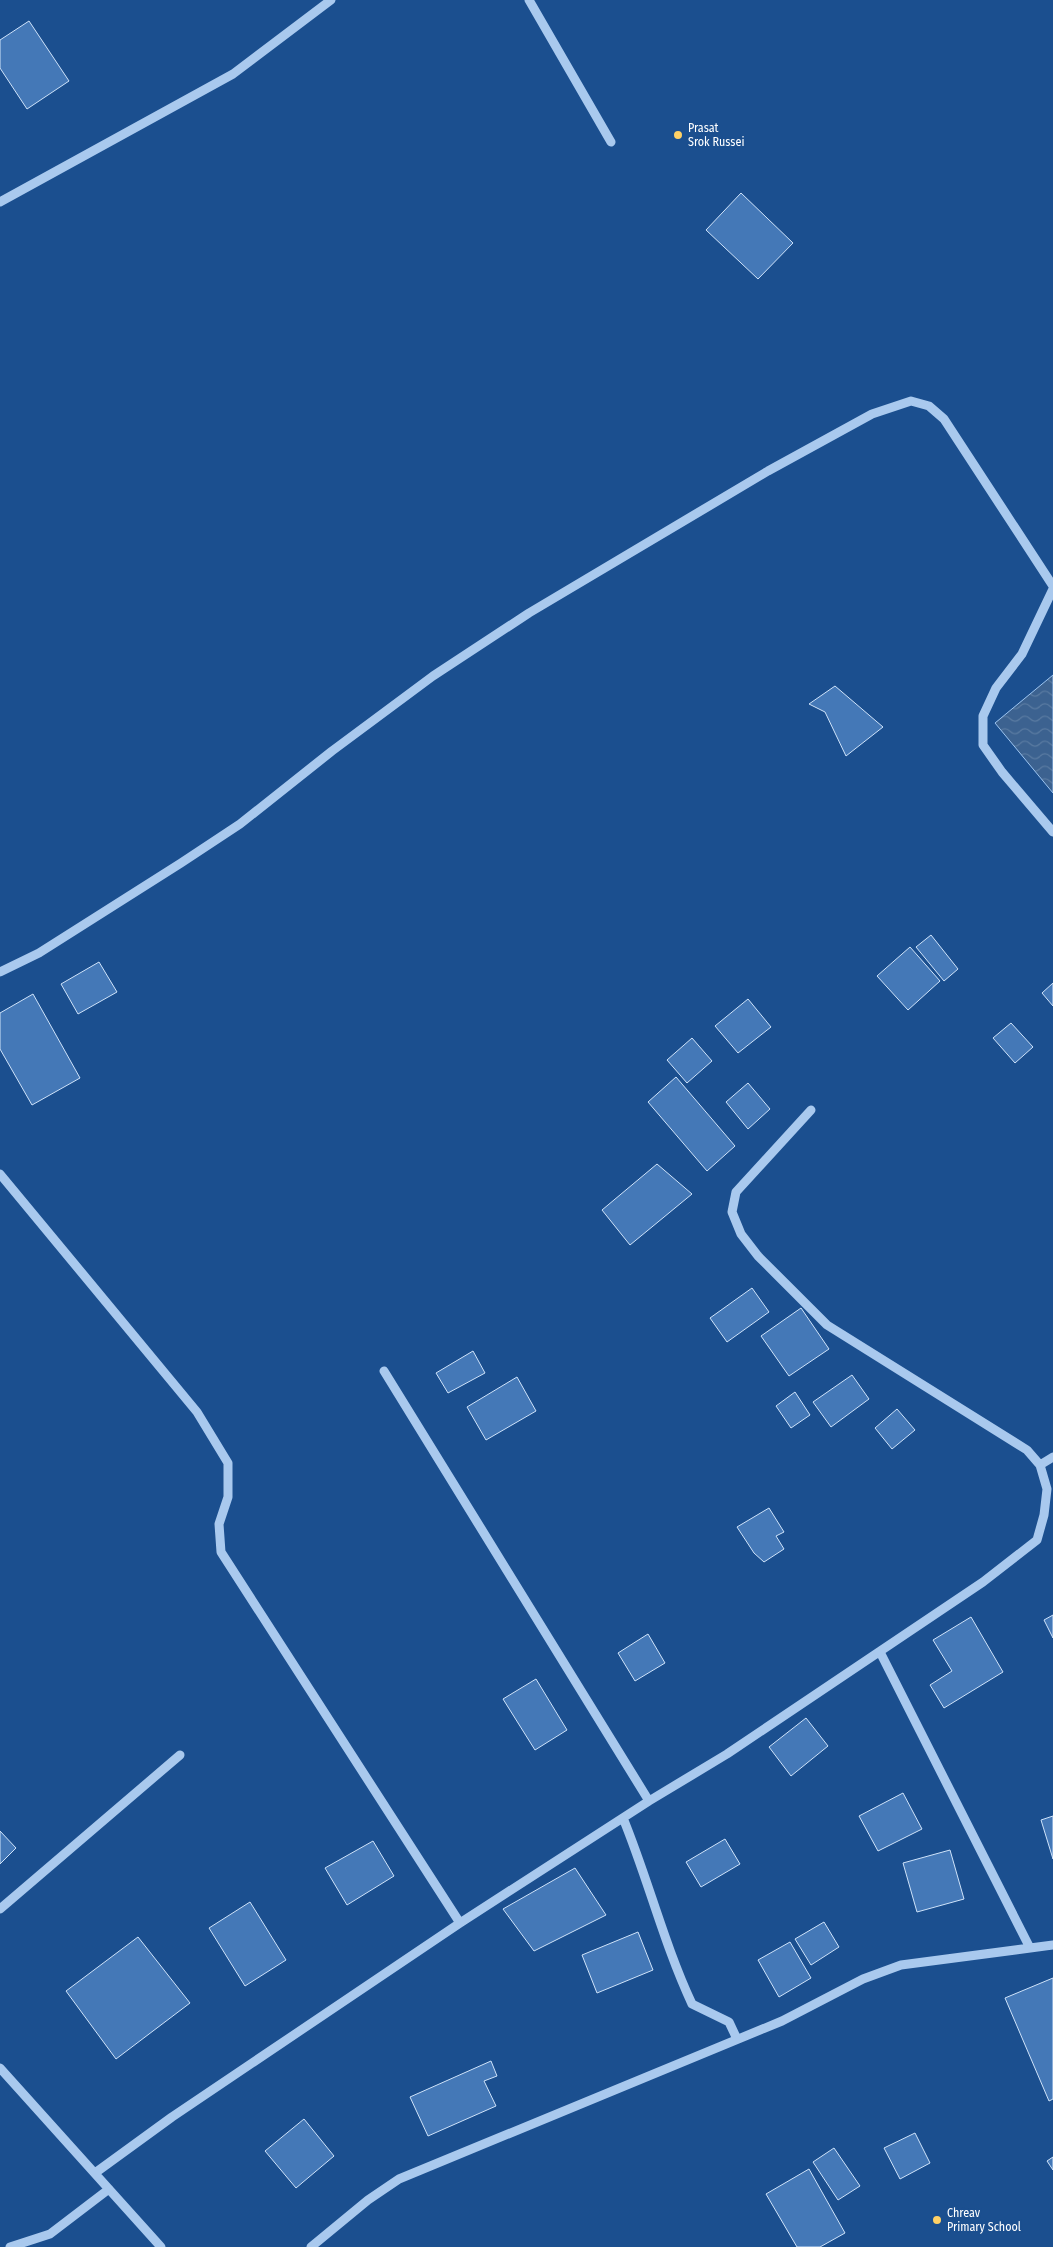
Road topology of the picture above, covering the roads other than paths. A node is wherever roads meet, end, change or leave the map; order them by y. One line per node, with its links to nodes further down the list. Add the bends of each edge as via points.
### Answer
1 (331, 0): 4 (street, via 234,74)
2 (529, 0): 3 (street)
3 (611, 142)
4 (0, 202)
5 (1053, 586): 8 (street, via 944,419 929,406 911,401 872,414 768,471 529,613 433,676 240,824 38,953)
6 (1053, 590): 7 (street, via 1022,654 996,688 983,716 983,745)
7 (1053, 832)
8 (0, 972)
9 (812, 1110): 13 (street, via 736,1192 732,1212 741,1234 758,1256 827,1326 1027,1450)
10 (0, 1174): 19 (street, via 197,1412 228,1463 228,1496 220,1524 221,1552)
11 (384, 1371): 16 (street)
12 (1053, 1457): 13 (street)
13 (1040, 1465): 14 (street, via 1047,1489 1037,1540 983,1582)
14 (880, 1652): 16 (street, via 727,1754); 21 (street)
15 (180, 1755): 18 (street)
16 (649, 1801): 17 (street)
17 (623, 1818): 19 (street); 22 (street, via 692,2004 729,2022)
18 (0, 1909)
19 (460, 1923): 24 (street, via 172,2117)
20 (1053, 1945): 21 (street)
21 (1030, 1948): 22 (street, via 901,1965 863,1979 782,2021)
22 (737, 2039): 28 (street, via 399,2179)
23 (0, 2068): 24 (street)
24 (95, 2173): 25 (street)
25 (109, 2189): 26 (street, via 50,2234); 27 (street)
26 (10, 2247)
27 (161, 2247)
28 (311, 2247)

